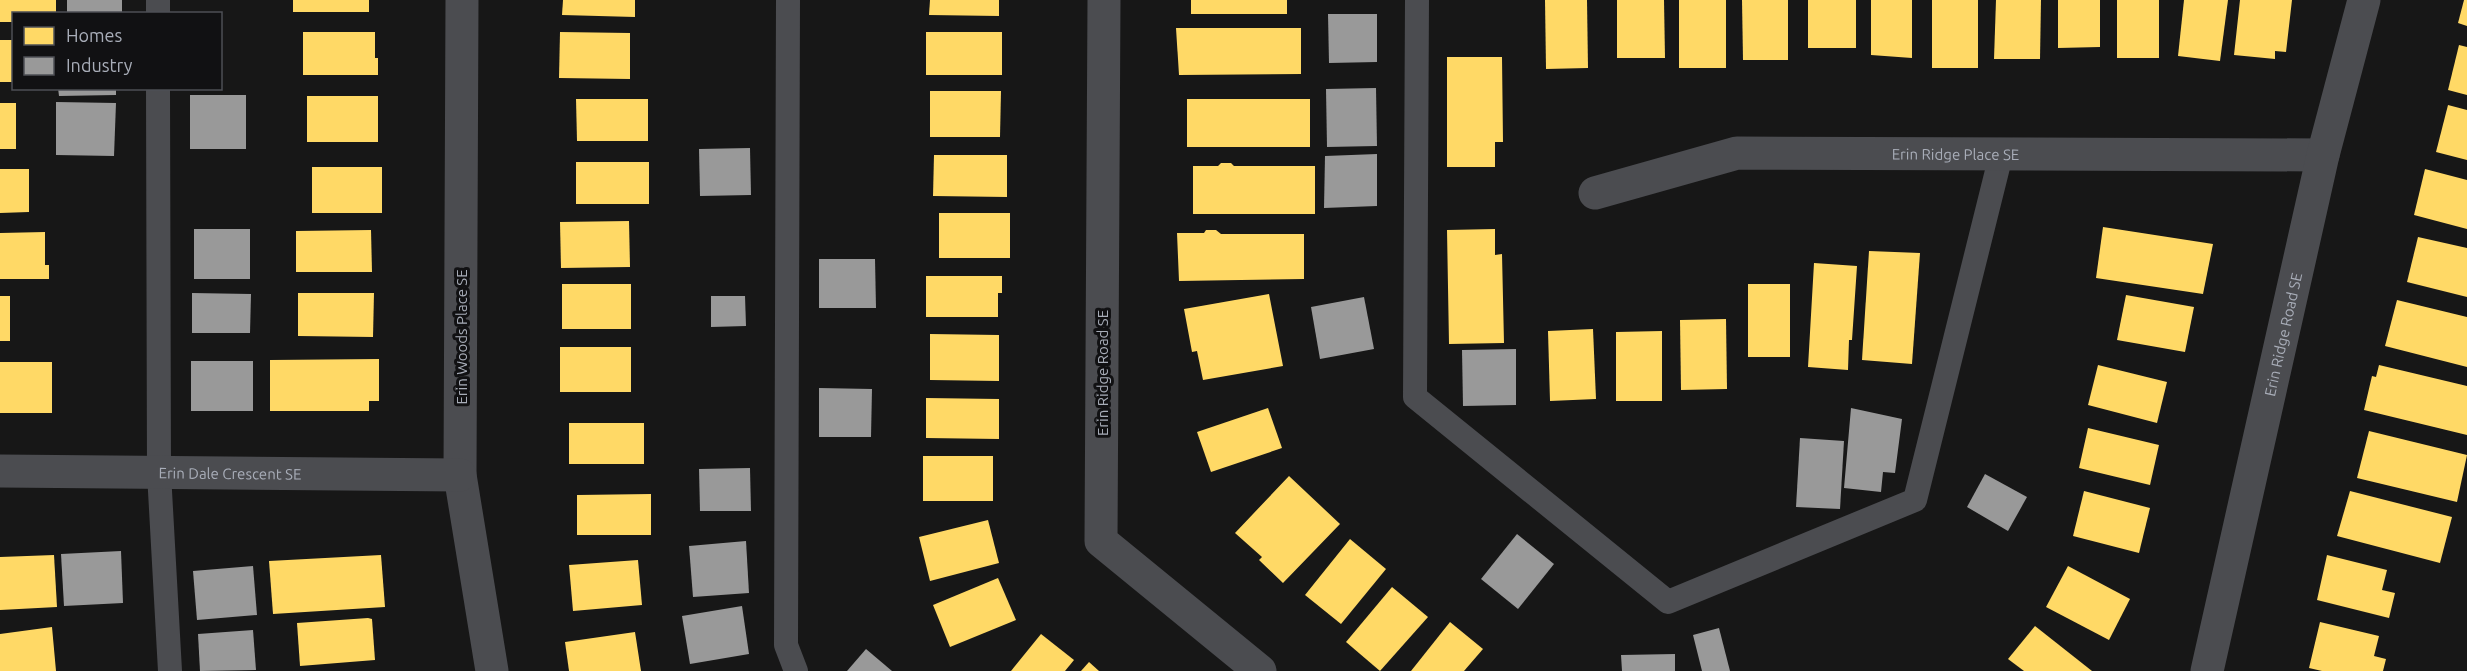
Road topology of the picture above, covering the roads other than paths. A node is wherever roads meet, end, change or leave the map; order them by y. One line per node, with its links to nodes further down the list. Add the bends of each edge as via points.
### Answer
1 (462, 0): 12 (street, Erin Woods Place SE)
2 (788, 0): 15 (lane, via 786,645)
3 (1104, 0): 16 (street, Erin Ridge Road SE, via 1101,541)
4 (1417, 0): 7 (lane, via 1415,397 1668,602 1915,500)
5 (2364, 0): 8 (street, Erin Ridge Road SE)
6 (158, 90): 11 (lane)
7 (2001, 156): 8 (street, Erin Ridge Place SE); 9 (street, Erin Ridge Place SE, via 1737,153)
8 (2323, 156): 17 (street, Erin Ridge Road SE)
9 (1595, 193)
10 (0, 471): 11 (street, Erin Dale Crescent SE)
11 (159, 473): 12 (street, Erin Dale Crescent SE); 13 (lane)
12 (460, 475): 14 (street, Erin Woods Place SE)
13 (170, 671)
14 (492, 671)
15 (796, 671)
16 (1260, 671)
17 (2207, 671)

